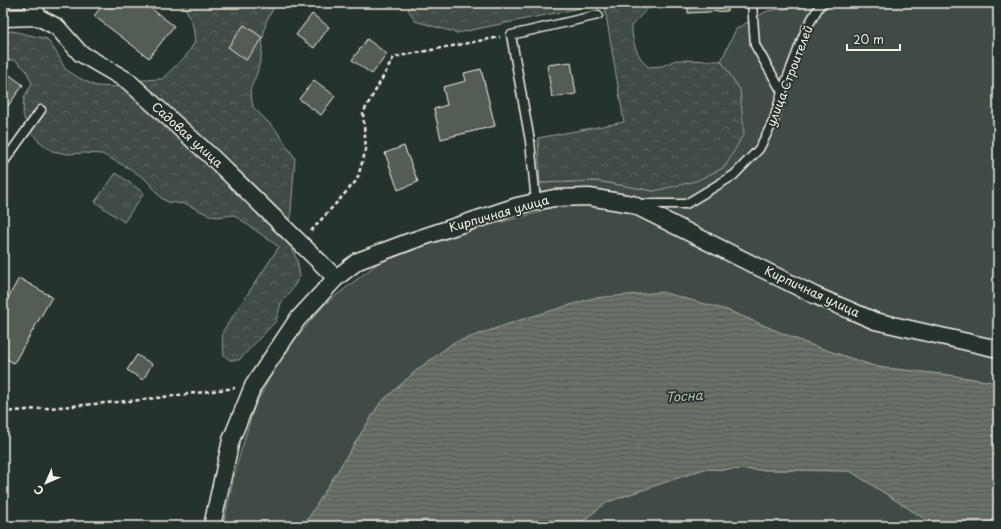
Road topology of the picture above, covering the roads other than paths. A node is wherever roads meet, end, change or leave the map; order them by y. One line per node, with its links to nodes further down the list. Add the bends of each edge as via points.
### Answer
1 (752, 3): 6 (lane, via 755,45)
2 (823, 3): 6 (lane, улица Строителей, via 806,29)
3 (36, 10): 5 (street); 11 (street, Садовая улица, via 57,27 80,53 128,81 214,159)
4 (598, 15): 9 (lane, via 510,35 530,141)
5 (3, 18)
6 (782, 92): 10 (lane, улица Строителей, via 774,120 759,149 734,175 686,204)
7 (41, 110): 8 (lane)
8 (3, 163)
9 (536, 202): 10 (street, Кирпичная улица, via 554,198 589,197); 11 (street, Кирпичная улица, via 411,241 358,261)
10 (632, 204): 12 (street, Кирпичная улица, via 814,295 875,321)
11 (336, 278): 13 (street, Кирпичная улица, via 297,320 253,386 231,440)
12 (998, 350)
13 (212, 526)

